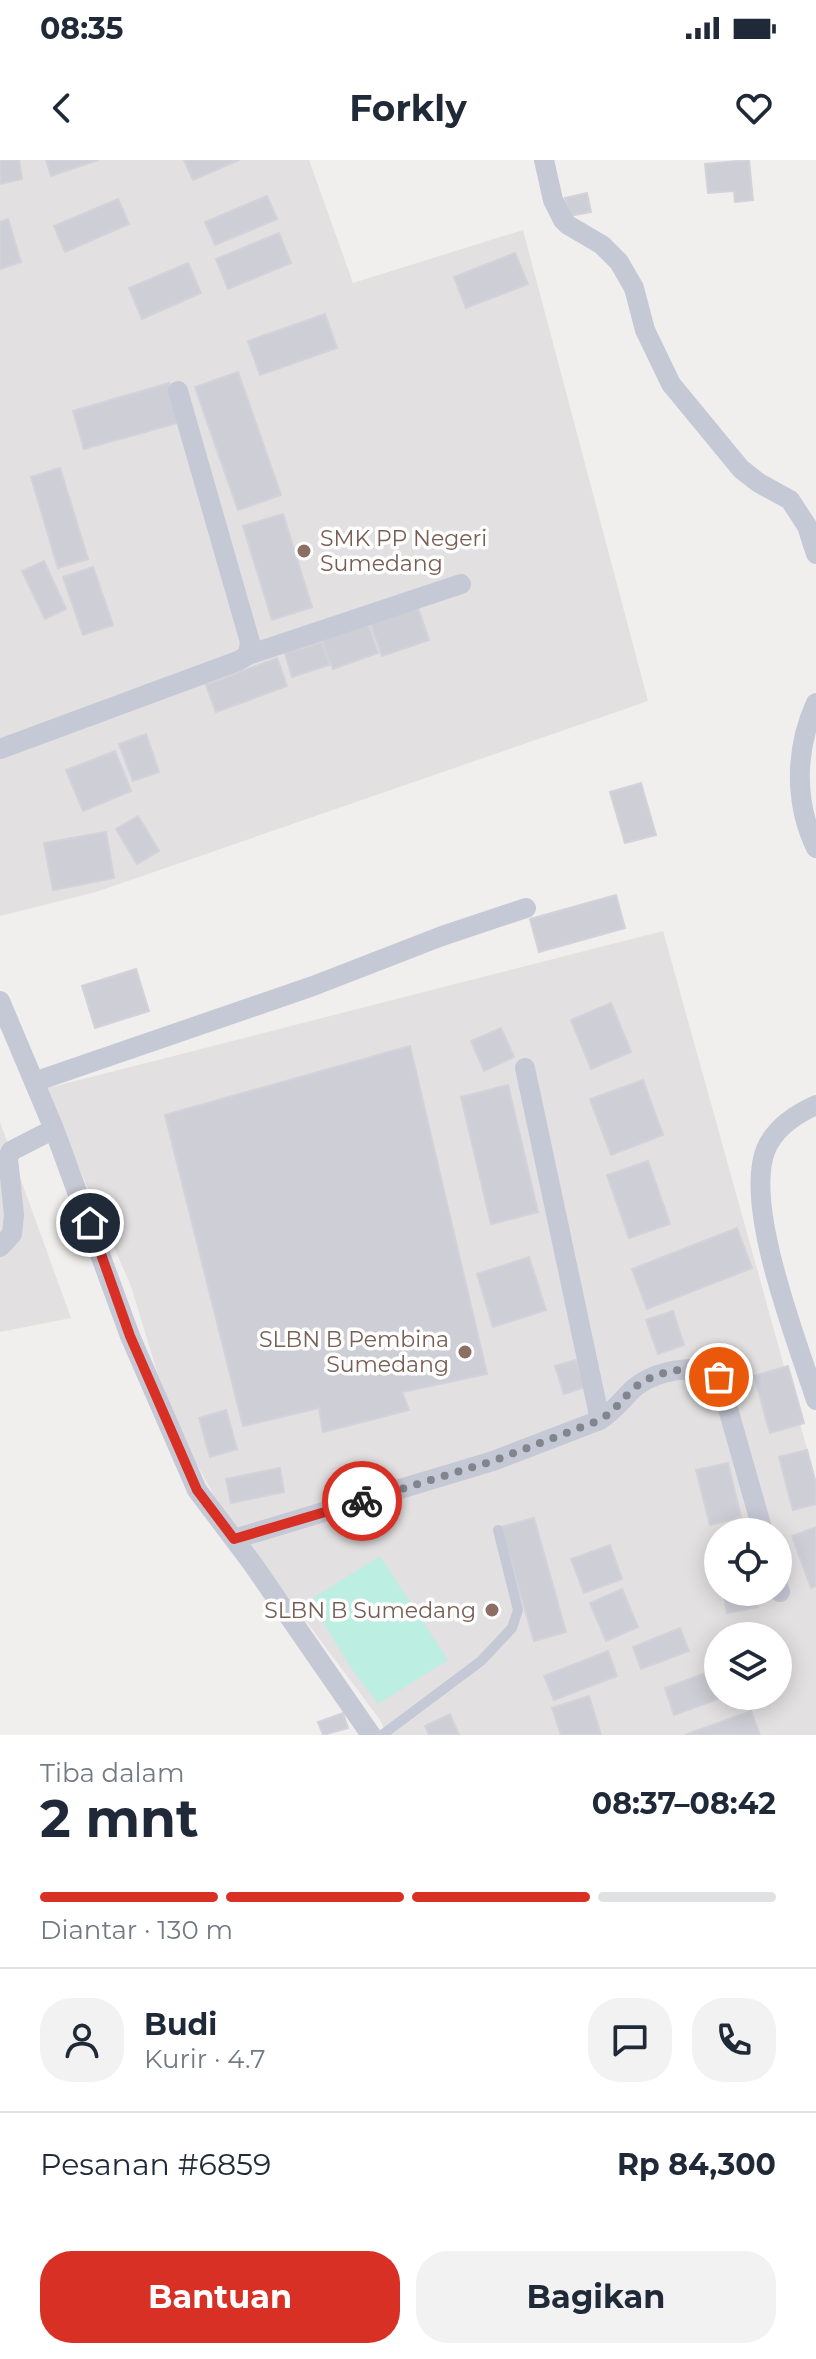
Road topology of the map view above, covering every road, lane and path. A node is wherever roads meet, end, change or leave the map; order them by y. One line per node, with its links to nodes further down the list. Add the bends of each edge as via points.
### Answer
1 (544, 160): 3 (street, via 563,220 602,245 634,288 645,330 671,384 741,469 790,500 807,526)
2 (178, 391): 5 (street, via 250,642)
3 (816, 554)
4 (461, 584): 5 (street)
5 (248, 655): 7 (street)
6 (816, 703): 8 (street, via 806,725 799,781 803,814)
7 (0, 749)
8 (816, 848)
9 (526, 908): 12 (street)
10 (0, 1001): 12 (street)
11 (525, 1068): 17 (street)
12 (34, 1082): 14 (street)
13 (816, 1105): 16 (street, via 781,1127 767,1148 760,1192 776,1274)
14 (54, 1129): 15 (street, via 11,1151 12,1234); 20 (street, via 130,1336 197,1490)
15 (0, 1247)
16 (816, 1400)
17 (600, 1420): 18 (street, via 648,1378 712,1369 719,1377); 20 (street, via 493,1461)
18 (759, 1518)
19 (498, 1530): 22 (lane, via 518,1610 512,1628 481,1661)
20 (234, 1539): 21 (street)
21 (371, 1735)
22 (382, 1735)

